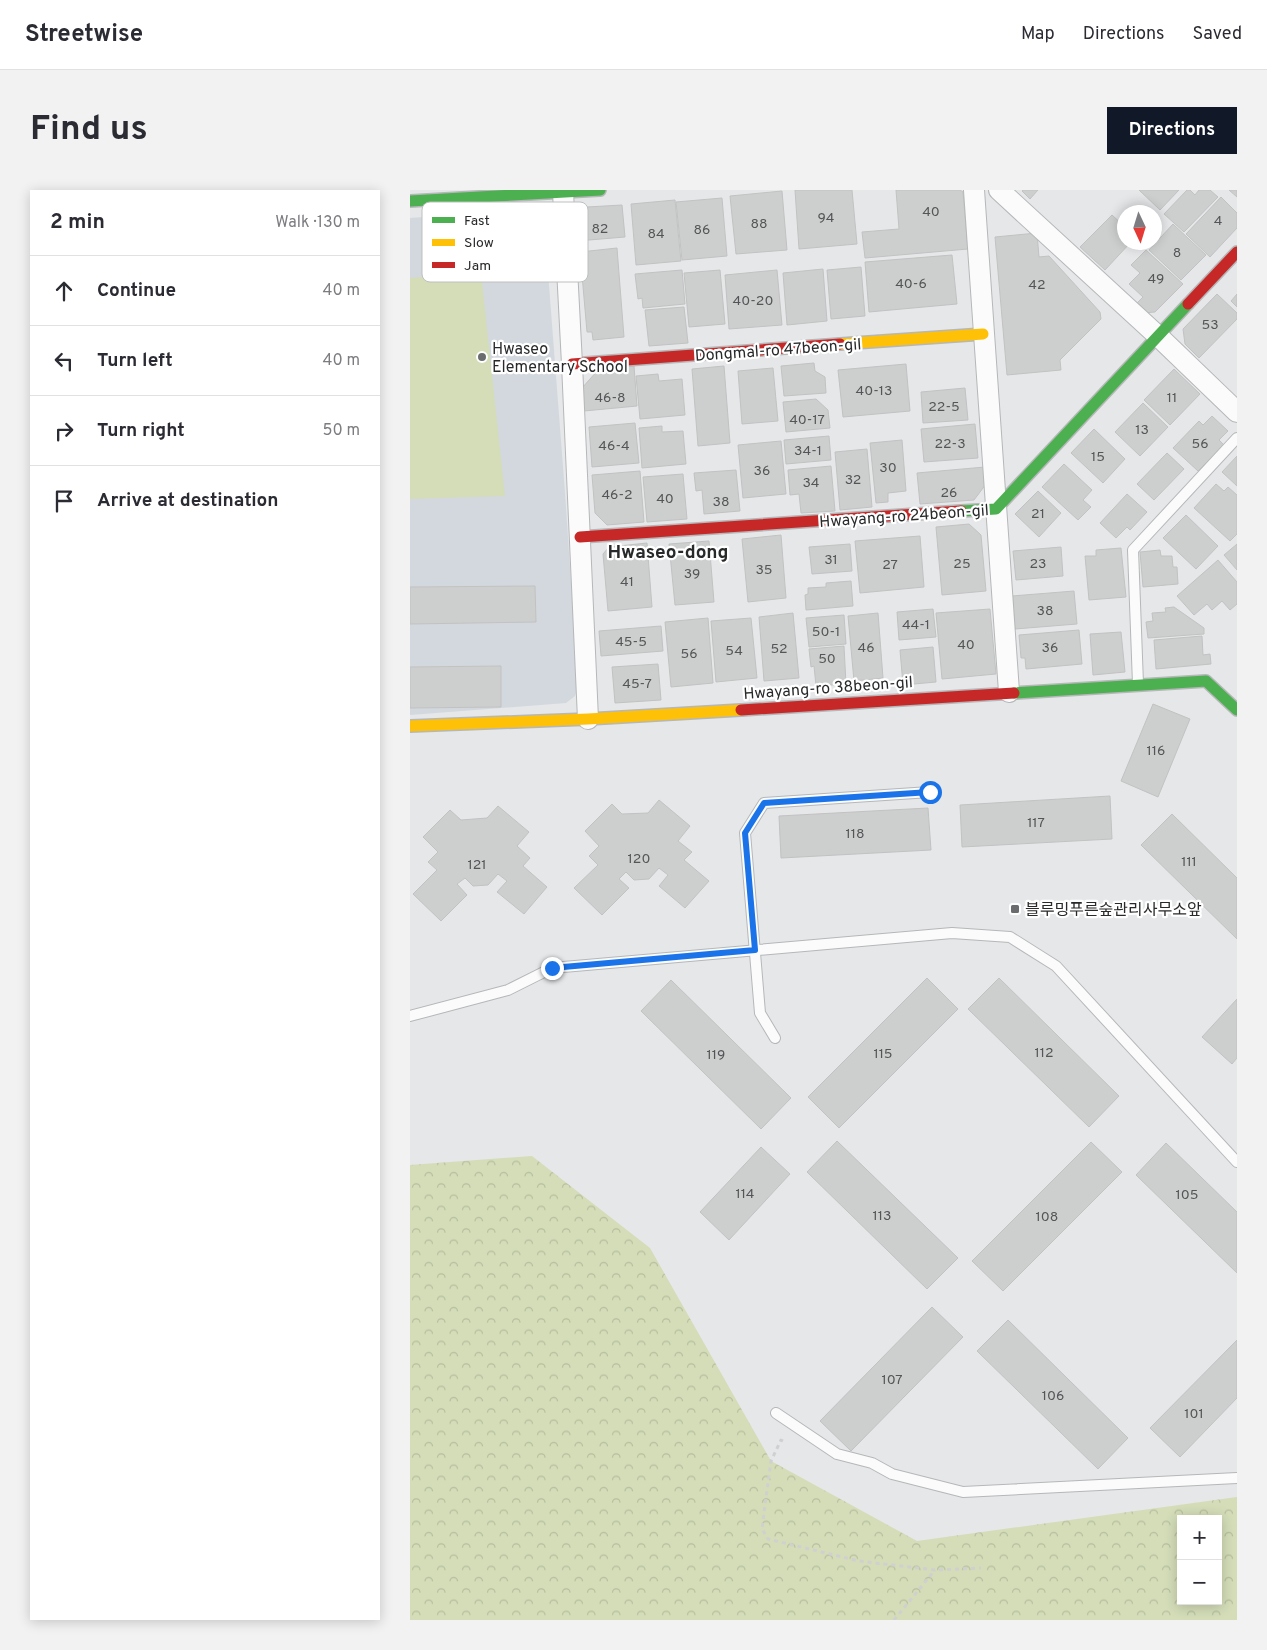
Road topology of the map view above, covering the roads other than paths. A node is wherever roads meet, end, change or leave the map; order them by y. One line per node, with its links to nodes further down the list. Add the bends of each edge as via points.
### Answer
1 (600, 190): 4 (street)
2 (974, 190): 9 (street)
3 (999, 190): 10 (street)
4 (563, 192): 5 (street); 6 (street)
5 (410, 201)
6 (564, 202)
7 (1237, 252): 10 (street, Hwayang-ro 24beon-gil)
8 (568, 282): 11 (street)
9 (983, 334): 11 (street, Dongmal-ro 47beon-gil); 14 (street)
10 (1158, 336): 12 (street); 14 (street, Hwayang-ro 24beon-gil)
11 (572, 364): 15 (street)
12 (1237, 412)
13 (1237, 438): 16 (lane, via 1133,550)
14 (996, 510): 15 (street, Hwayang-ro 24beon-gil); 17 (street)
15 (580, 537): 19 (street)
16 (1138, 685): 17 (street, Hwayang-ro 38beon-gil); 18 (street, Hwayang-ro 38beon-gil, via 1206,681)
17 (1009, 692): 19 (street, Hwayang-ro 38beon-gil)
18 (1237, 710)
19 (588, 718): 20 (street, Hwayang-ro 38beon-gil)
20 (410, 726)
21 (930, 792): 22 (lane, via 764,803 745,833)
22 (755, 950): 23 (lane, via 552,968 508,990); 24 (lane, via 760,1013); 25 (lane, via 952,934 1010,937 1056,966)
23 (410, 1016)
24 (775, 1038)
25 (1237, 1162)
26 (776, 1414): 27 (lane, via 837,1454 872,1463 892,1474 963,1492)
27 (1237, 1478)

